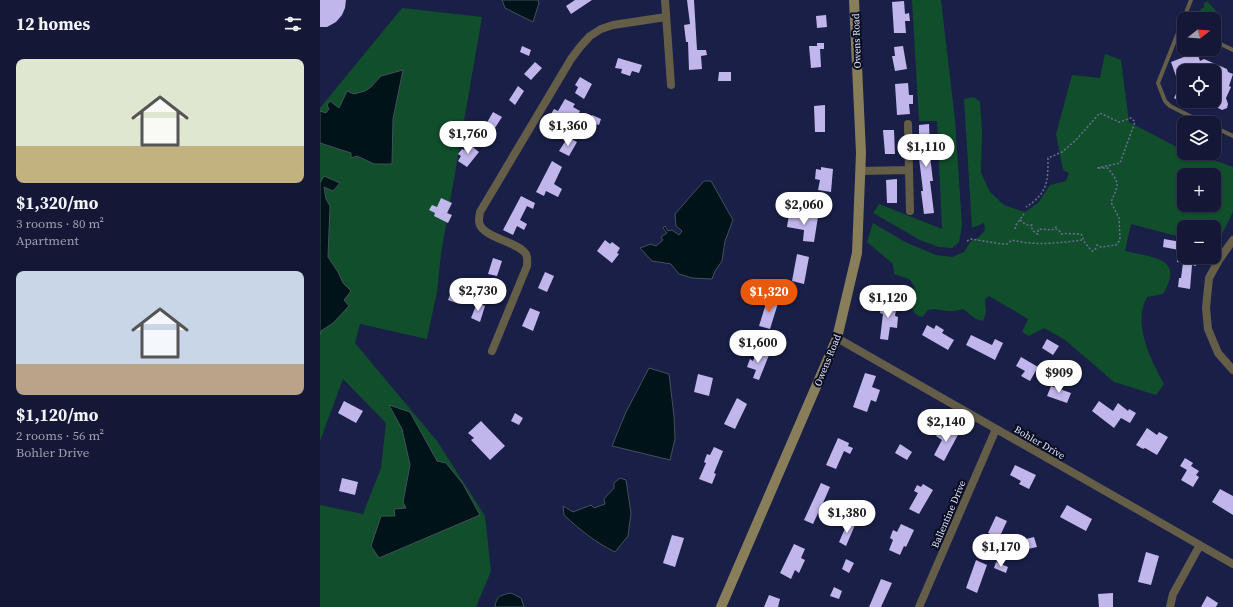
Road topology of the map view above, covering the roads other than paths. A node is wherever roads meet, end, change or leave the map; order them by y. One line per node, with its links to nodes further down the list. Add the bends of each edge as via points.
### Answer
1 (665, 0): 5 (street)
2 (854, 0): 15 (street, Owens Road)
3 (1190, 0): 4 (lane)
4 (1186, 12)
5 (666, 17): 9 (street); 19 (street, via 613,25 590,36 571,59 480,212 478,219 485,231 520,249 528,260)
6 (1177, 38): 10 (lane, via 1158,83 1165,101)
7 (1221, 44): 8 (lane)
8 (1233, 50)
9 (671, 85)
10 (1190, 116)
11 (908, 124): 14 (street)
12 (1221, 130): 13 (lane)
13 (1233, 136)
14 (909, 170): 15 (street); 16 (street)
15 (860, 171): 18 (street, Owens Road, via 857,253)
16 (910, 210)
17 (1232, 242): 20 (street, via 1209,278 1206,308 1208,329 1218,353)
18 (837, 338): 21 (street, Bohler Drive); 24 (street, Owens Road)
19 (492, 351)
20 (1233, 370)
21 (996, 429): 22 (street, Bohler Drive); 25 (street, Ballentine Drive)
22 (1200, 545): 23 (street, Bohler Drive); 26 (street, via 1172,594)
23 (1233, 564)
24 (721, 607)
25 (919, 607)
26 (1170, 607)

